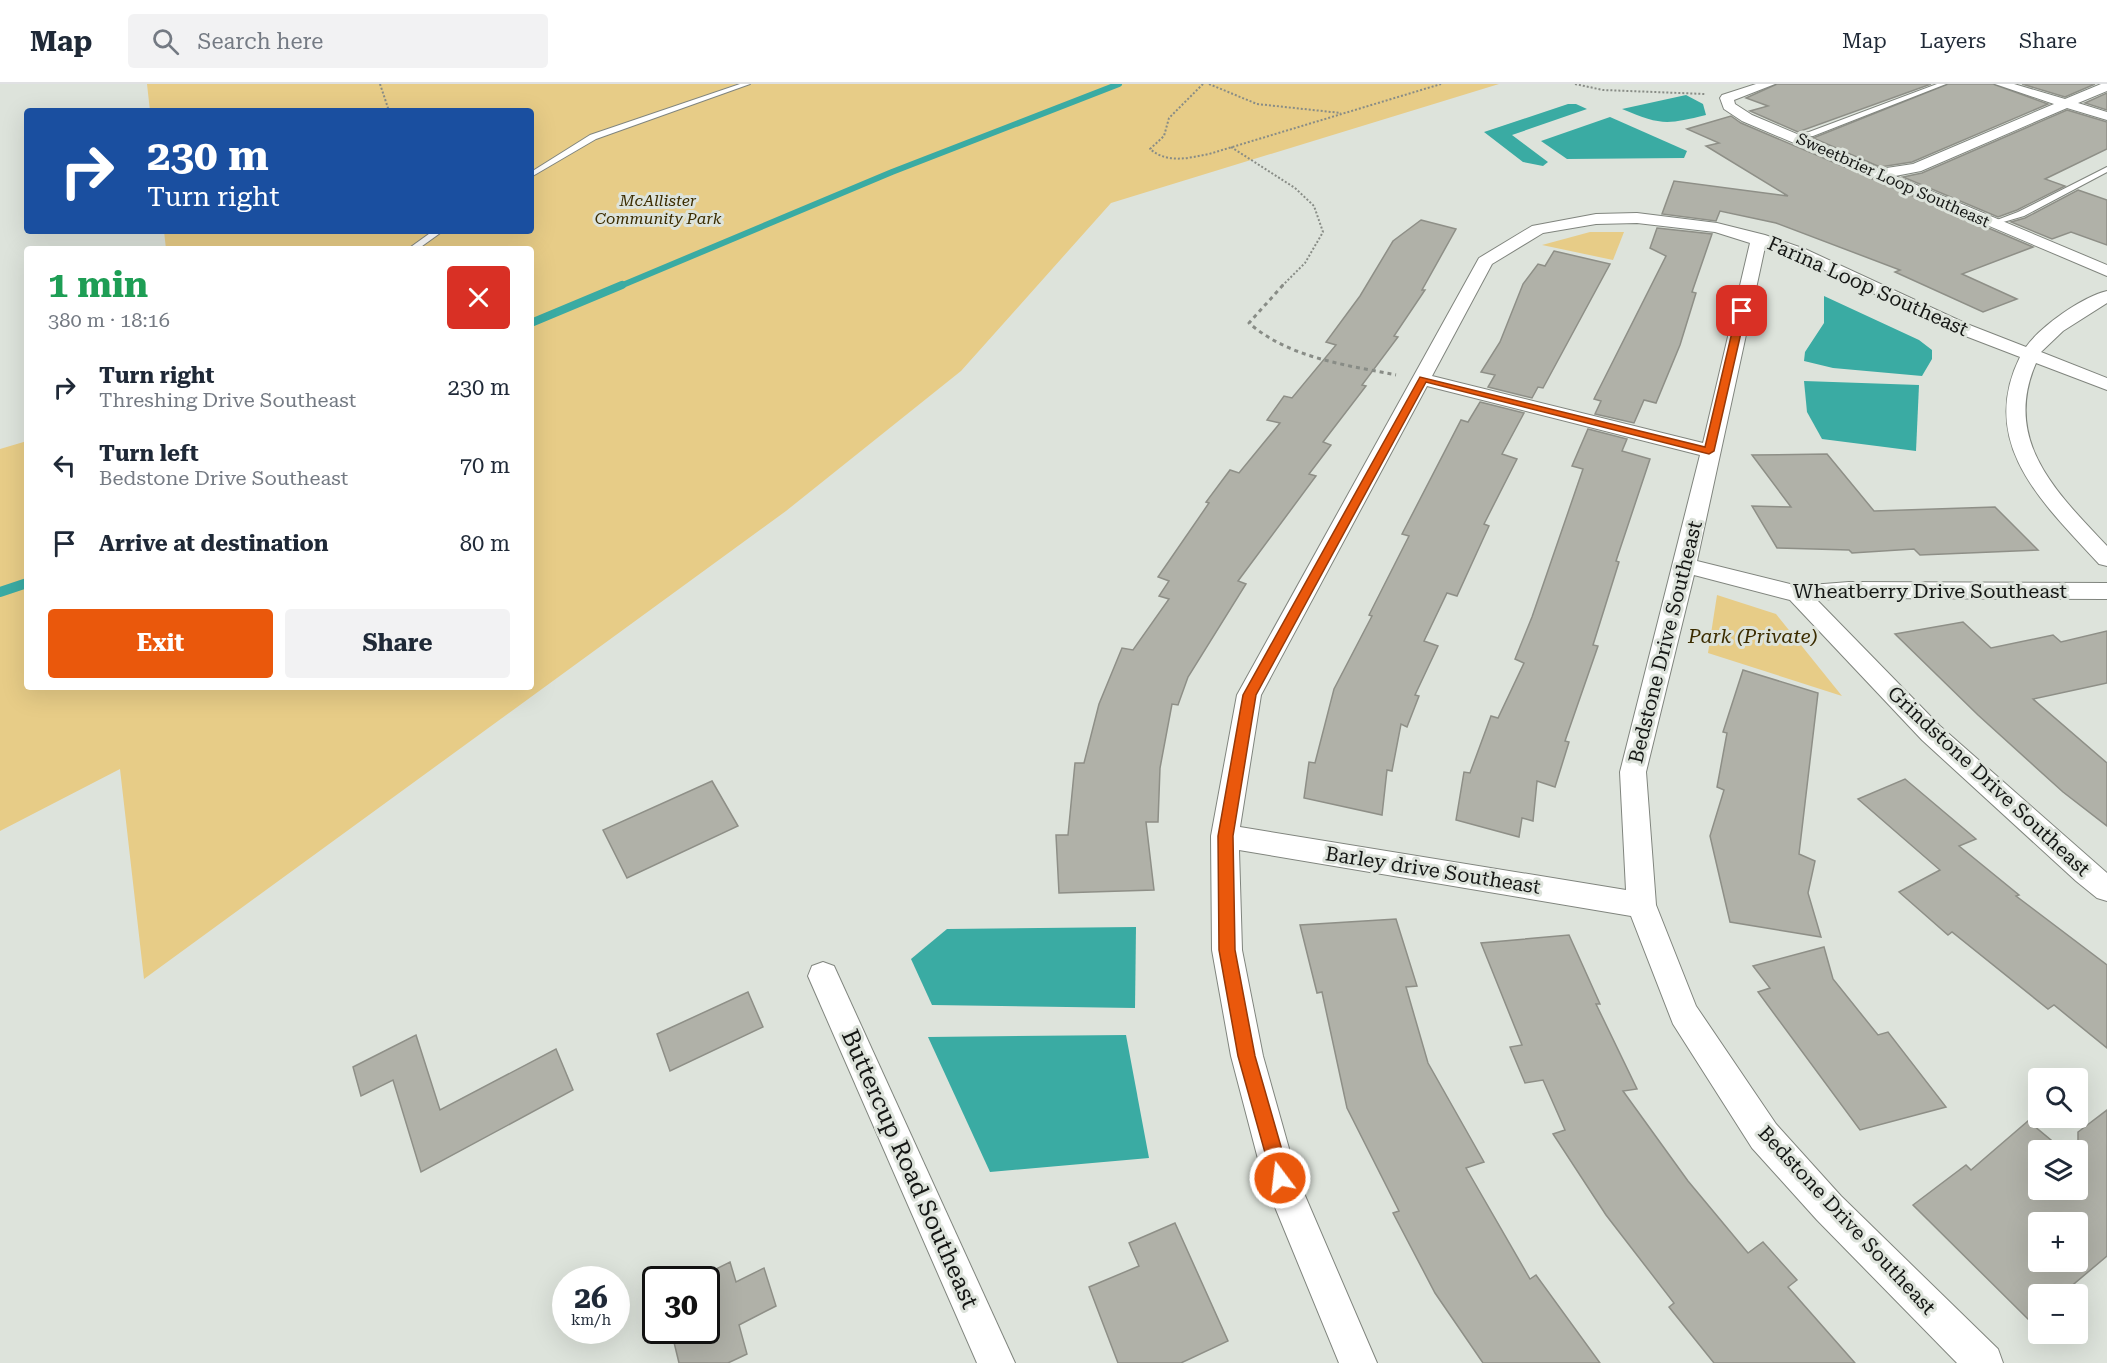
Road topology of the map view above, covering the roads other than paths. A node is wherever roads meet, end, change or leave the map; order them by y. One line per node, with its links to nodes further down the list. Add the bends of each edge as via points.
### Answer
1 (747, 84): 10 (lane, via 593,137)
2 (1769, 84): 8 (street, Sweetbrier Loop Southeast, via 1727,98 1729,106)
3 (1943, 84): 8 (lane, via 1810,134)
4 (2001, 84): 6 (street)
5 (2107, 86): 6 (street)
6 (2067, 103): 7 (street); 11 (street, via 1916,168)
7 (2107, 116)
8 (1792, 136): 11 (street, Sweetbrier Loop Southeast)
9 (2107, 169): 12 (lane, via 2021,214)
10 (534, 173)
11 (1878, 174): 12 (street, Sweetbrier Loop Southeast)
12 (1993, 223): 16 (street, Sweetbrier Loop Southeast)
13 (435, 234): 15 (lane)
14 (1759, 238): 18 (street, Farina Loop Southeast, via 1799,252 1961,328); 19 (street, Farina Loop Southeast, via 1717,228 1637,218 1596,219 1538,229 1485,261); 21 (street, Bedstone Drive Southeast)
15 (416, 246)
16 (2107, 271)
17 (2107, 296): 18 (street, via 2042,340)
18 (2030, 355): 20 (street, Farina Loop Southeast); 22 (street, via 2016,386 2013,411 2021,453 2043,486)
19 (1423, 379): 21 (street); 26 (street, Farina Loop Southeast, via 1249,695)
20 (2107, 384)
21 (1709, 451): 23 (street, Bedstone Drive Southeast)
22 (2107, 559)
23 (1685, 565): 25 (street, Wheatberry Drive Southeast); 28 (street, Bedstone Drive Southeast, via 1633,772)
24 (2107, 591): 25 (street, Wheatberry Drive Southeast, via 1849,590)
25 (1798, 594): 27 (street, Grindstone Drive Southeast, via 1931,733)
26 (1226, 836): 28 (street, Barley drive Southeast); 31 (street, Farina Loop Southeast, via 1227,950 1247,1056 1280,1178)
27 (2107, 889)
28 (1641, 905): 32 (street, Bedstone Drive Southeast, via 1684,1014 1764,1136 1829,1208)
29 (823, 976): 30 (street, Buttercup Road Southeast)
30 (996, 1363)
31 (1358, 1363)
32 (1984, 1363)

